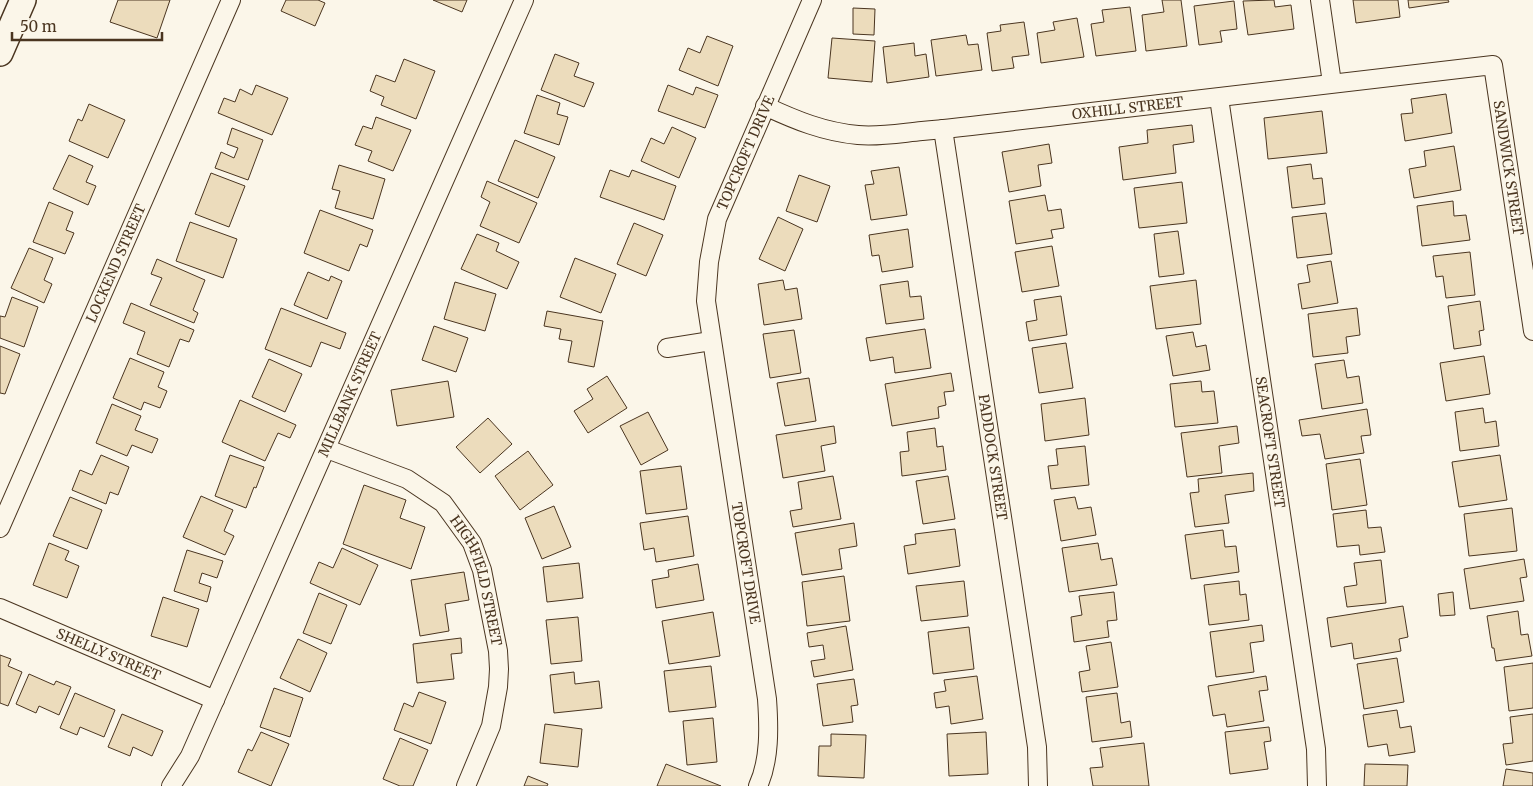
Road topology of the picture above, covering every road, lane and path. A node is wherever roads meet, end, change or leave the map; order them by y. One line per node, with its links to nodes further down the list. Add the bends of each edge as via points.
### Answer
1 (24, 0): 6 (main road)
2 (231, 0): 16 (street, LOCKEND STREET)
3 (524, 0): 15 (street, MILLBANK STREET)
4 (812, 0): 10 (street, TOPCROFT DRIVE)
5 (1320, 0): 8 (street)
6 (0, 53)
7 (1493, 64): 8 (street, OXHILL STREET); 12 (street, SANDWICK STREET)
8 (1332, 83): 9 (street, OXHILL STREET)
9 (1219, 98): 11 (street, OXHILL STREET); 23 (street, SEACROFT STREET, via 1316,750)
10 (765, 106): 11 (street, OXHILL STREET, via 796,121 834,132 878,135); 13 (street, TOPCROFT DRIVE, via 716,219 708,262 706,301)
11 (943, 129): 22 (street, PADDOCK STREET, via 1037,747)
12 (1533, 331)
13 (711, 341): 14 (street); 21 (street, TOPCROFT DRIVE, via 768,699 768,740)
14 (667, 348)
15 (327, 449): 18 (street, MILLBANK STREET); 20 (street, HIGHFIELD STREET, via 407,479 421,488 443,503 472,543 482,570 499,669 490,726)
16 (0, 528)
17 (0, 608): 18 (street, SHELLY STREET)
18 (215, 700): 19 (street, MILLBANK STREET, via 190,756)
19 (171, 786)
20 (466, 786)
21 (758, 786)
22 (1038, 786)
23 (1318, 786)

